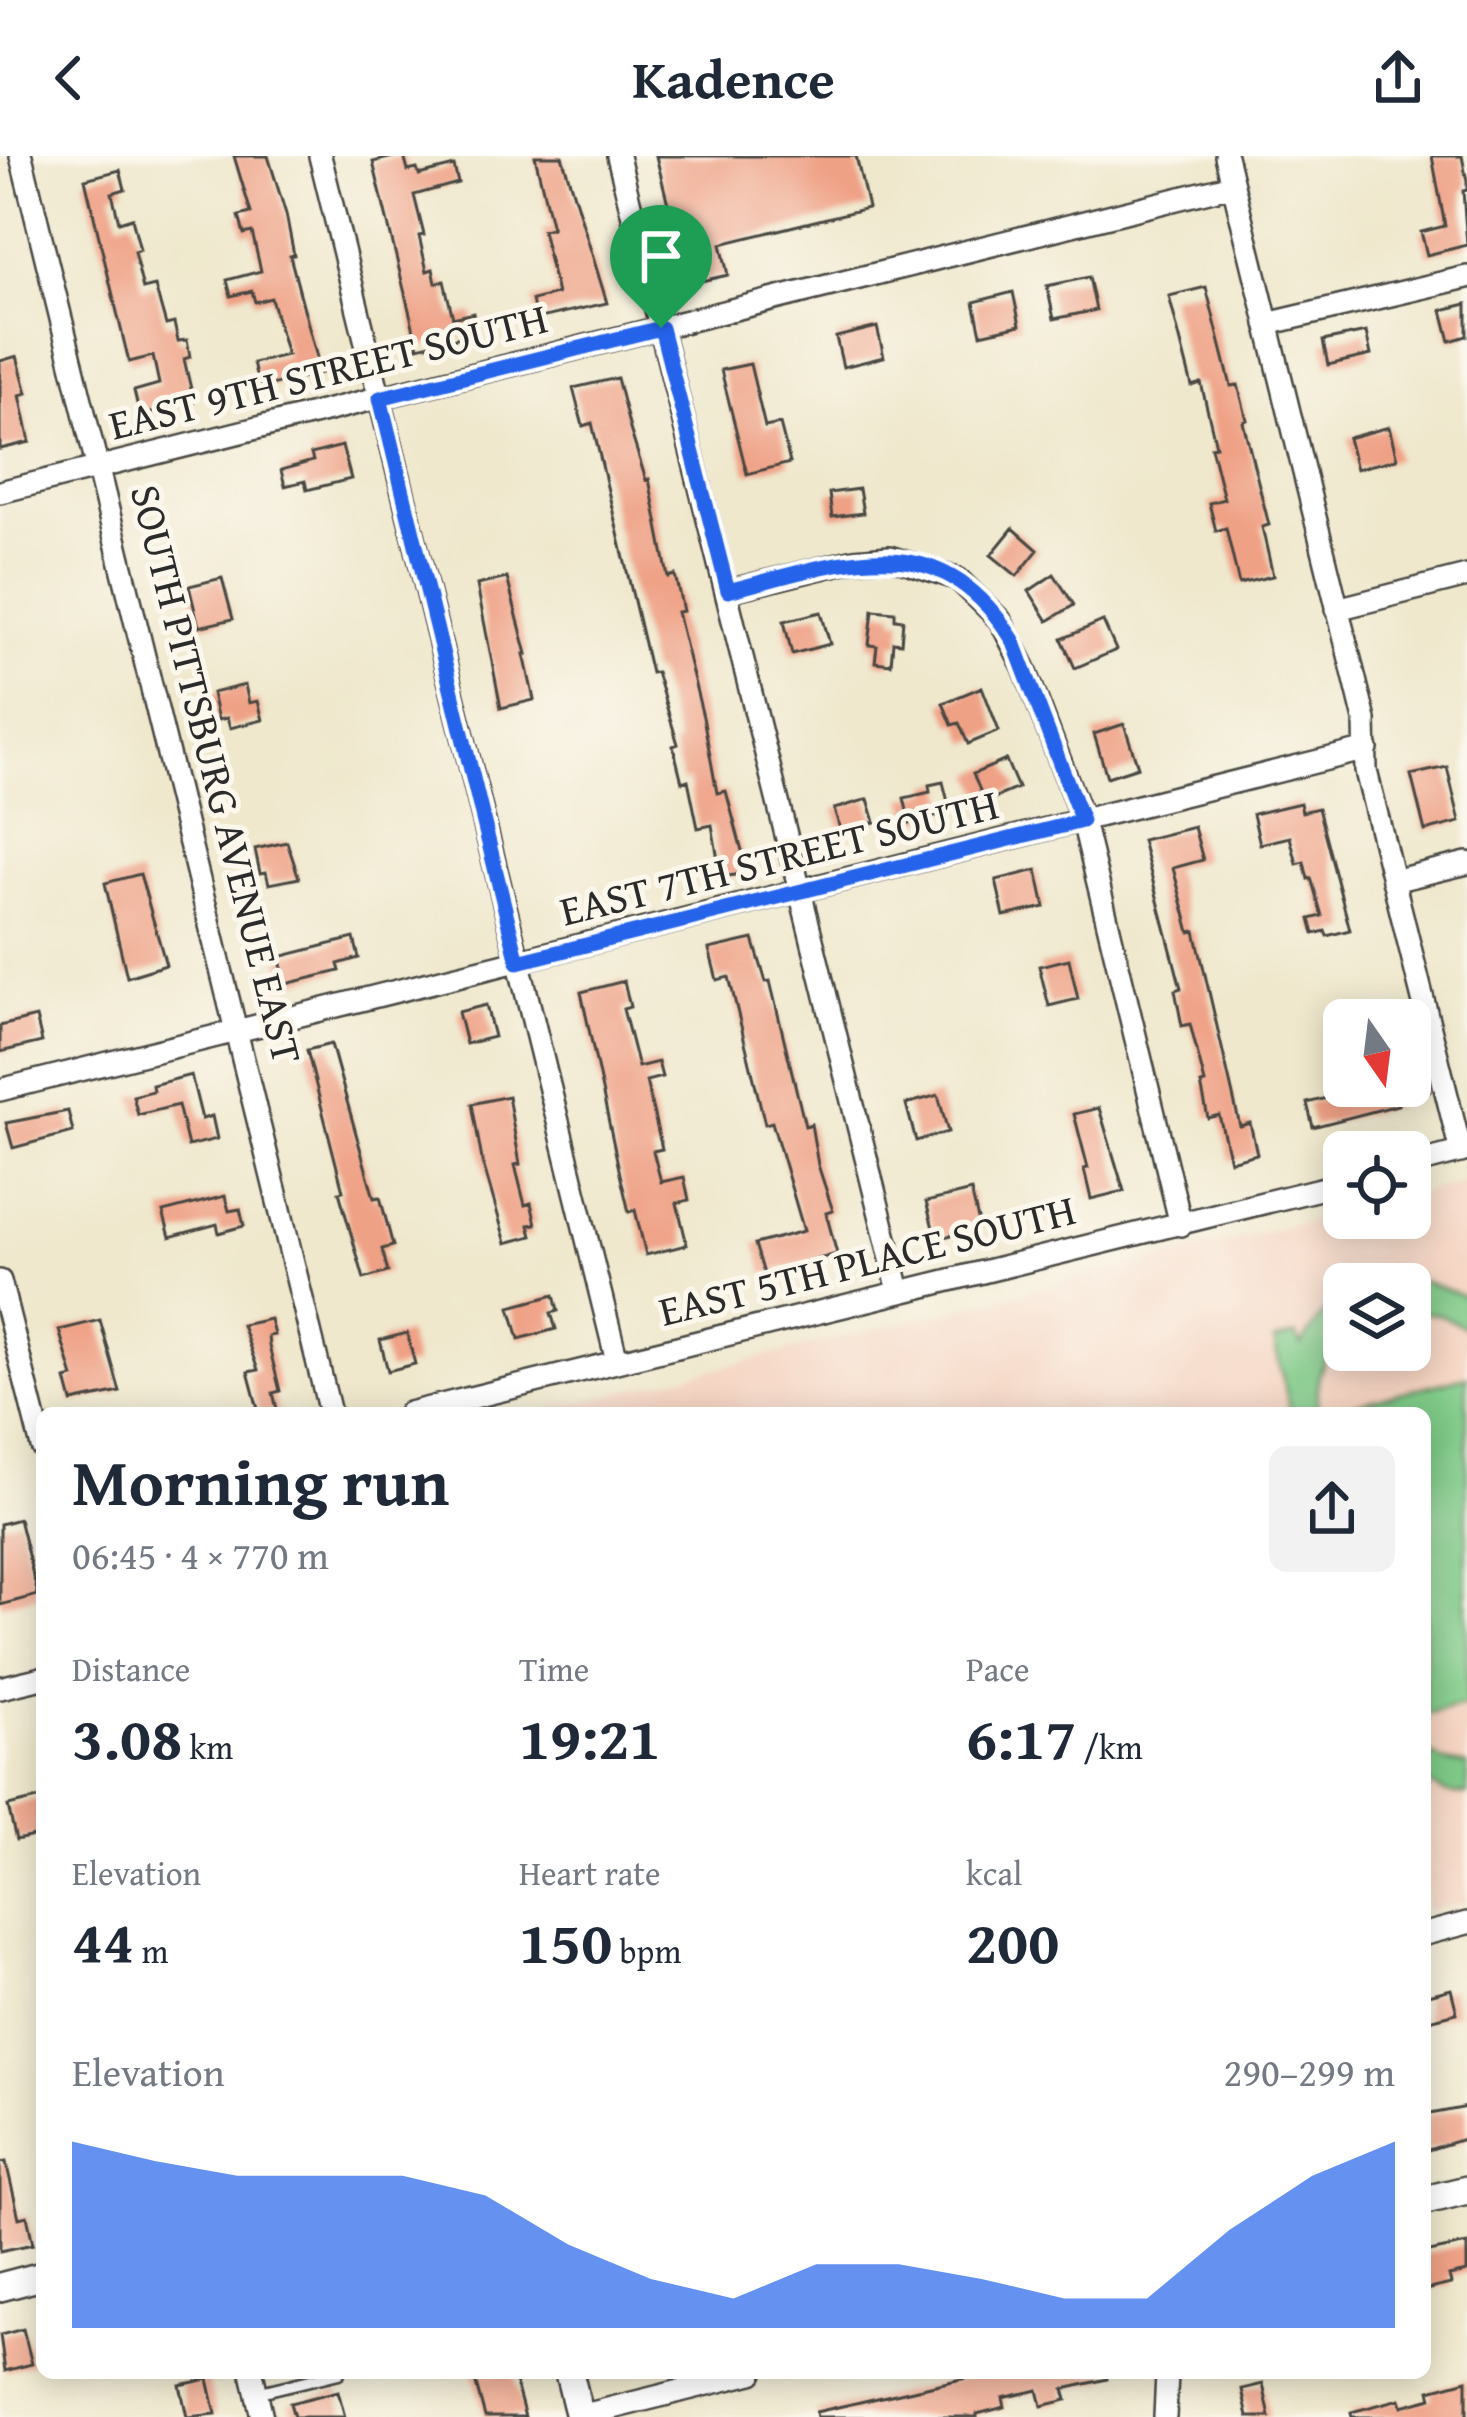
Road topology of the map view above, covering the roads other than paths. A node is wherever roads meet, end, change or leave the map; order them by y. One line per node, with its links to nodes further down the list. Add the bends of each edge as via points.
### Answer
1 (21, 156): 10 (street, SOUTH PITTSBURG AVENUE EAST)
2 (320, 156): 9 (street)
3 (618, 156): 8 (street)
4 (1226, 156): 5 (street)
5 (1233, 185): 7 (street); 8 (street, EAST 9TH STREET SOUTH)
6 (1467, 277): 7 (street)
7 (1267, 324): 14 (street)
8 (661, 328): 9 (street, EAST 9TH STREET SOUTH); 13 (street)
9 (380, 398): 10 (street, EAST 9TH STREET SOUTH); 20 (street)
10 (98, 468): 11 (street, EAST 9TH STREET SOUTH); 21 (street, SOUTH PITTSBURG AVENUE EAST)
11 (0, 492)
12 (1467, 576): 14 (street)
13 (728, 591): 16 (street, via 890,557 958,579 1013,640); 19 (street)
14 (1337, 609): 15 (street)
15 (1366, 749): 16 (street, EAST 7TH STREET SOUTH); 18 (street)
16 (1082, 821): 19 (street, EAST 7TH STREET SOUTH); 26 (street)
17 (1467, 863): 18 (street)
18 (1393, 881): 23 (street)
19 (800, 893): 20 (street, EAST 7TH STREET SOUTH); 28 (street)
20 (518, 962): 21 (street, EAST 7TH STREET SOUTH); 29 (street)
21 (237, 1032): 22 (street, EAST 7TH STREET SOUTH); 30 (street, SOUTH PITTSBURG AVENUE EAST)
22 (0, 1090)
23 (1464, 1151): 24 (street)
24 (1431, 1160)
25 (1323, 1189): 26 (street, EAST 5TH PLACE SOUTH)
26 (1181, 1226): 28 (street, EAST 5TH PLACE SOUTH)
27 (0, 1280): 32 (street)
28 (899, 1292): 29 (street, EAST 5TH PLACE SOUTH)
29 (617, 1361): 31 (street, EAST 5TH PLACE SOUTH)
30 (329, 1407)
31 (433, 1407)
32 (36, 1423)
33 (36, 1679): 34 (street)
34 (0, 1688)
35 (1467, 1923): 36 (street)
36 (1431, 1932)
37 (1467, 2191): 38 (street)
38 (1431, 2199)
39 (36, 2278): 40 (street)
40 (0, 2287)
41 (288, 2379): 45 (lane)
42 (571, 2379): 46 (street)
43 (728, 2379): 46 (street)
44 (1167, 2379): 48 (street)
45 (254, 2383): 47 (street)
46 (580, 2416)
47 (262, 2417)
48 (1165, 2417)

